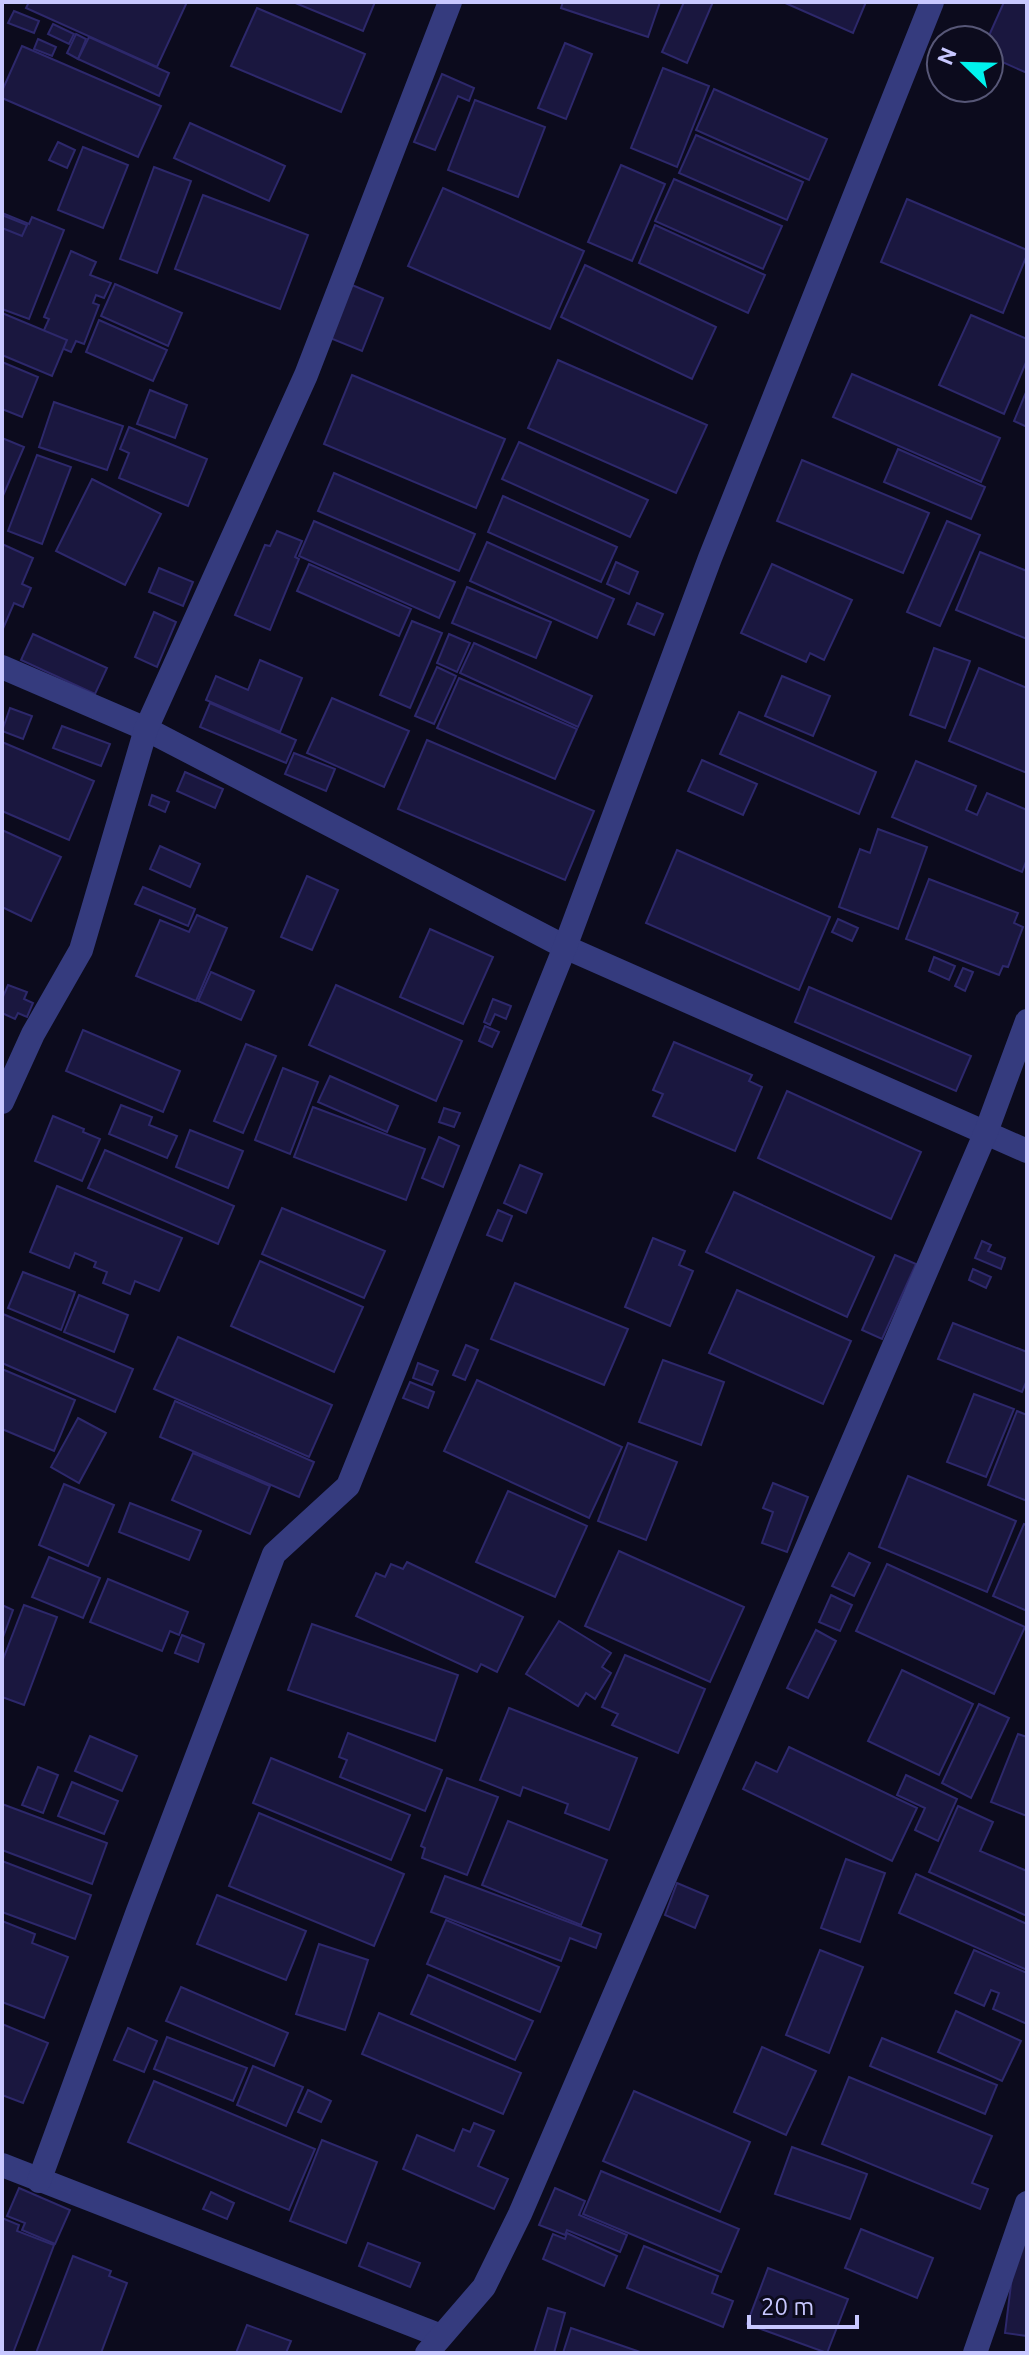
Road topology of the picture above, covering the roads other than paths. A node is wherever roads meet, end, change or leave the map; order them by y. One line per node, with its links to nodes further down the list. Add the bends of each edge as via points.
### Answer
1 (450, 2): 4 (street, via 306,375)
2 (932, 2): 5 (street, via 710,558)
3 (2, 667): 4 (street)
4 (146, 729): 5 (street); 7 (street, via 81,950)
5 (565, 947): 8 (street); 11 (street, via 348,1486 274,1554)
6 (1027, 1021): 8 (street)
7 (2, 1102)
8 (986, 1132): 9 (street); 13 (street, via 520,2214 484,2287)
9 (1027, 1151)
10 (2, 2165): 11 (street)
11 (39, 2181): 13 (street)
12 (1027, 2203): 14 (street)
13 (437, 2347)
14 (975, 2353)

